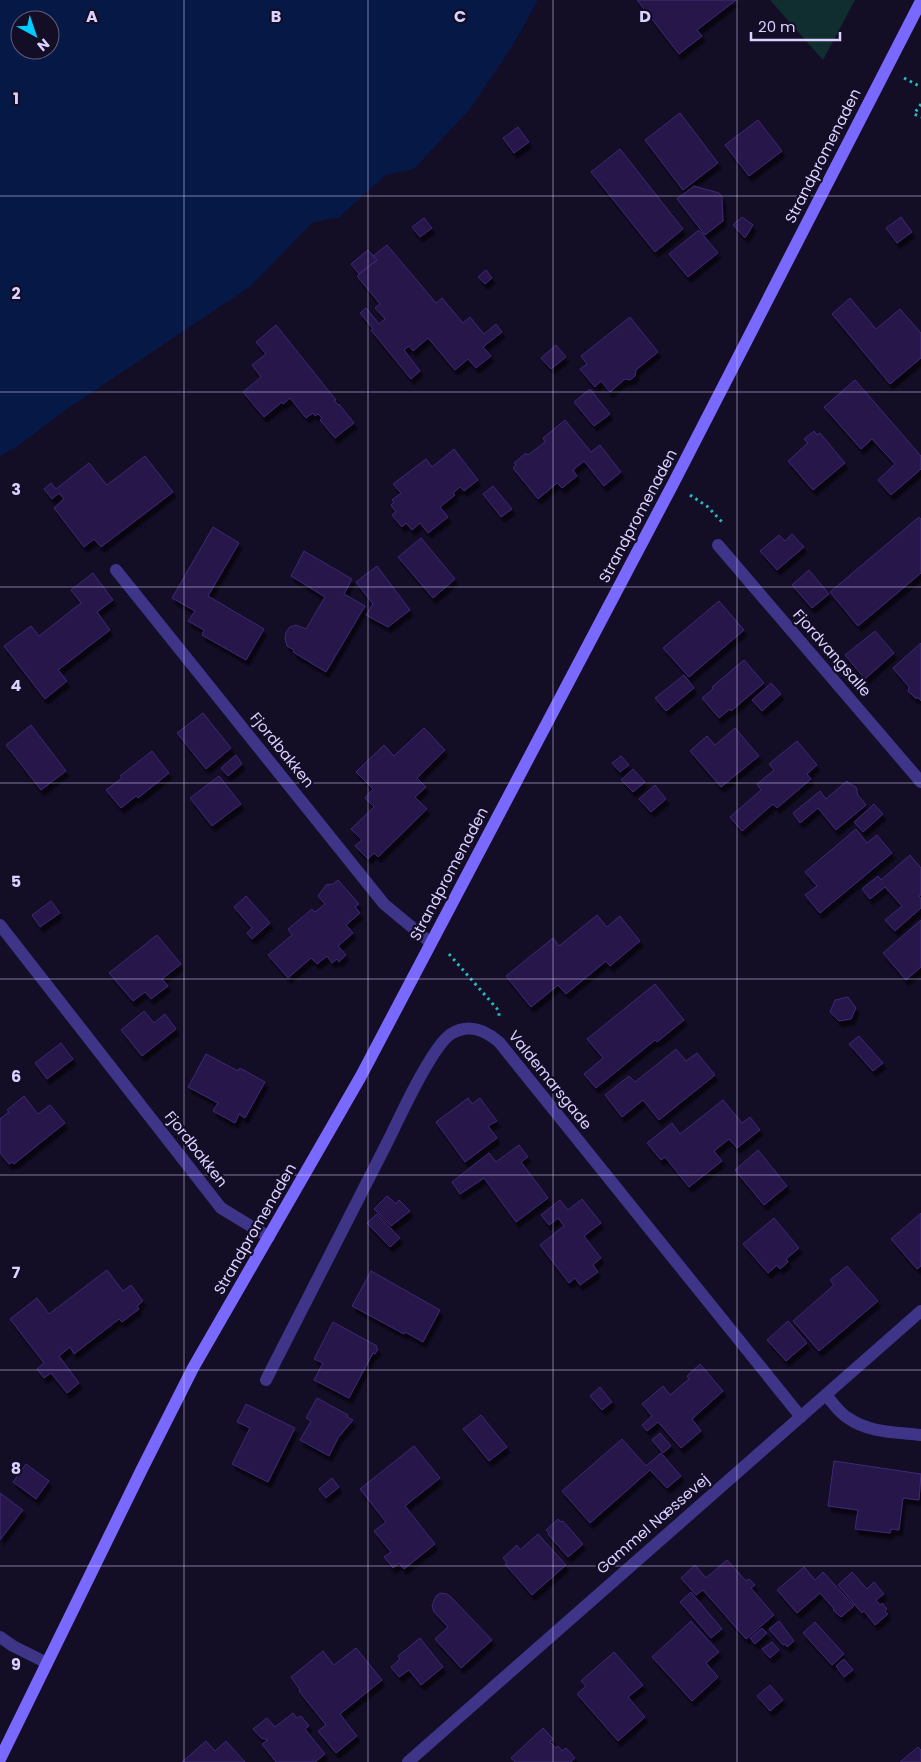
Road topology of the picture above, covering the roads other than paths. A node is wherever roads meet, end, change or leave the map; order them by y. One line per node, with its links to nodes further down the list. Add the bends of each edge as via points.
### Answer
1 (921, 1): 6 (street, Strandpromenaden, via 673,484)
2 (718, 545): 4 (street, Fjordvangsalle)
3 (116, 570): 6 (street, Fjordbakken, via 384,904)
4 (921, 782)
5 (0, 925): 7 (street, Fjordbakken, via 221,1208)
6 (431, 943): 7 (street, Strandpromenaden)
7 (269, 1237): 14 (street, Strandpromenaden, via 193,1368)
8 (921, 1311): 10 (street, Gammel Næssevej)
9 (266, 1380): 11 (street, Valdemarsgade, via 438,1046 451,1034 465,1028 476,1028 499,1042)
10 (826, 1395): 11 (street, Gammel Næssevej); 12 (street, via 848,1418 868,1428)
11 (800, 1417): 16 (street, Gammel Næssevej)
12 (921, 1435)
13 (0, 1637): 14 (street)
14 (47, 1663): 15 (street, Strandpromenaden)
15 (0, 1759)
16 (408, 1762)

